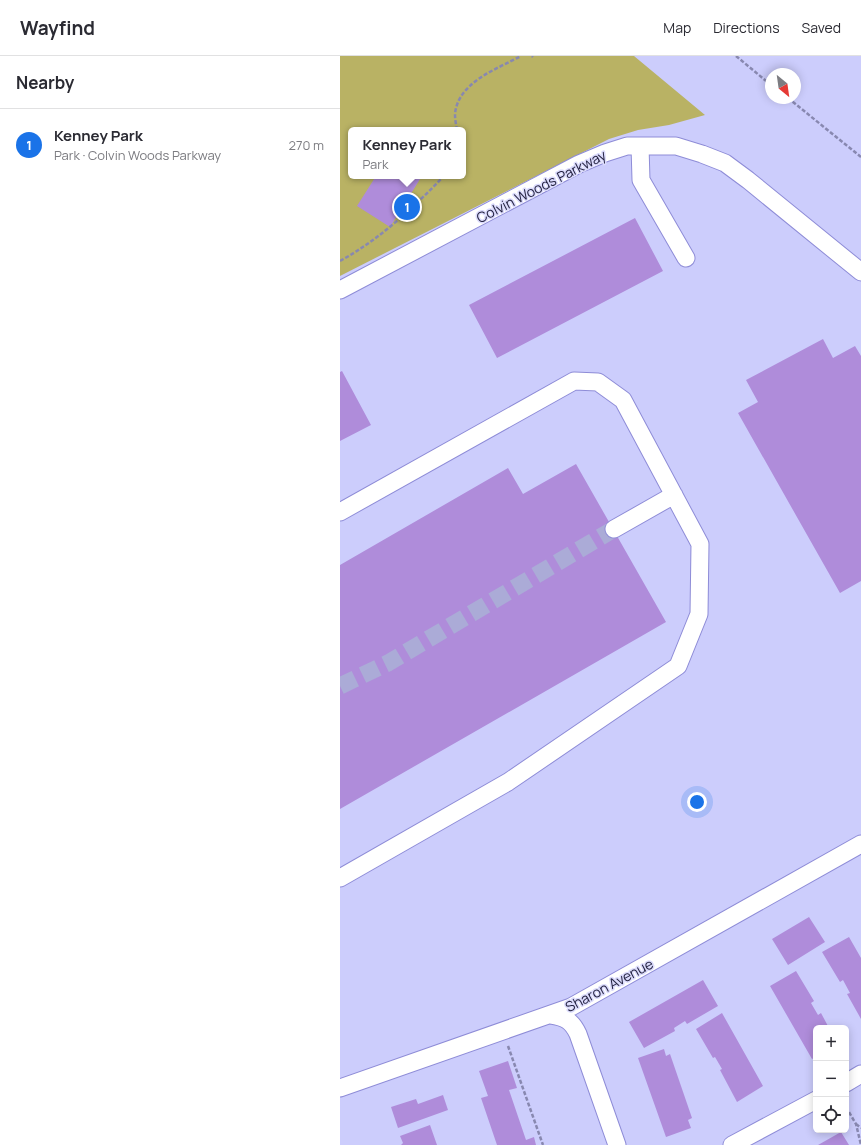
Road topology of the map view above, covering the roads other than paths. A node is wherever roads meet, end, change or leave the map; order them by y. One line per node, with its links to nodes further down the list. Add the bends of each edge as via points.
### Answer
1 (640, 146): 2 (street, via 641,180); 3 (street, Colvin Woods Parkway, via 676,146 725,163); 4 (street, Colvin Woods Parkway, via 627,146 579,164)
2 (686, 258)
3 (861, 272)
4 (340, 290)
5 (674, 495): 6 (street, via 623,400 598,382 574,381); 7 (street); 9 (street, via 700,544 698,614 678,666 508,782)
6 (340, 512)
7 (614, 529)
8 (861, 844): 10 (street, Sharon Avenue, via 571,1007)
9 (340, 878)
10 (551, 1015): 13 (street, Sharon Avenue); 15 (street, via 563,1016 575,1028)
11 (861, 1074): 12 (street)
12 (849, 1081)
13 (340, 1088)
14 (813, 1102): 16 (street)
15 (617, 1145)
16 (732, 1145)

